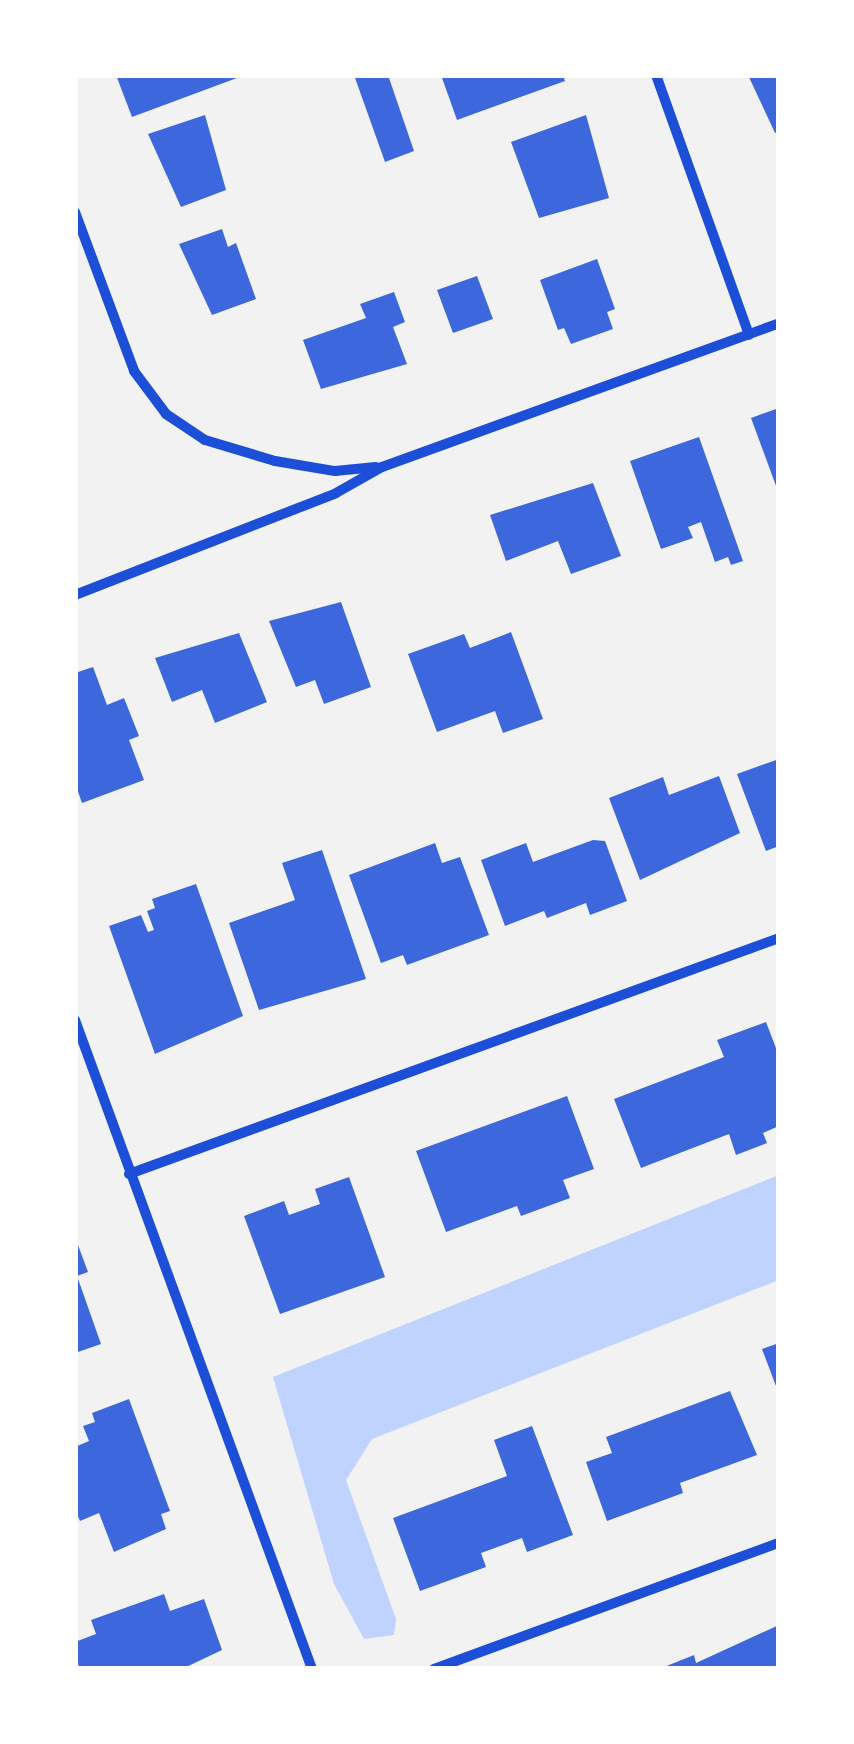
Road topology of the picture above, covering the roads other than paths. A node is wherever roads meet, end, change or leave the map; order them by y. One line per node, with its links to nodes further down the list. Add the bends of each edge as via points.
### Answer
1 (656, 75): 4 (street)
2 (75, 212): 5 (street, via 134,371 184,429 308,468)
3 (779, 324): 4 (street)
4 (749, 335): 5 (street)
5 (382, 467): 6 (street, via 336,493)
6 (75, 595)
7 (779, 938): 9 (street)
8 (75, 1020): 9 (street)
9 (129, 1174): 11 (street)
10 (779, 1544): 12 (street)
11 (312, 1669)
12 (434, 1669)

